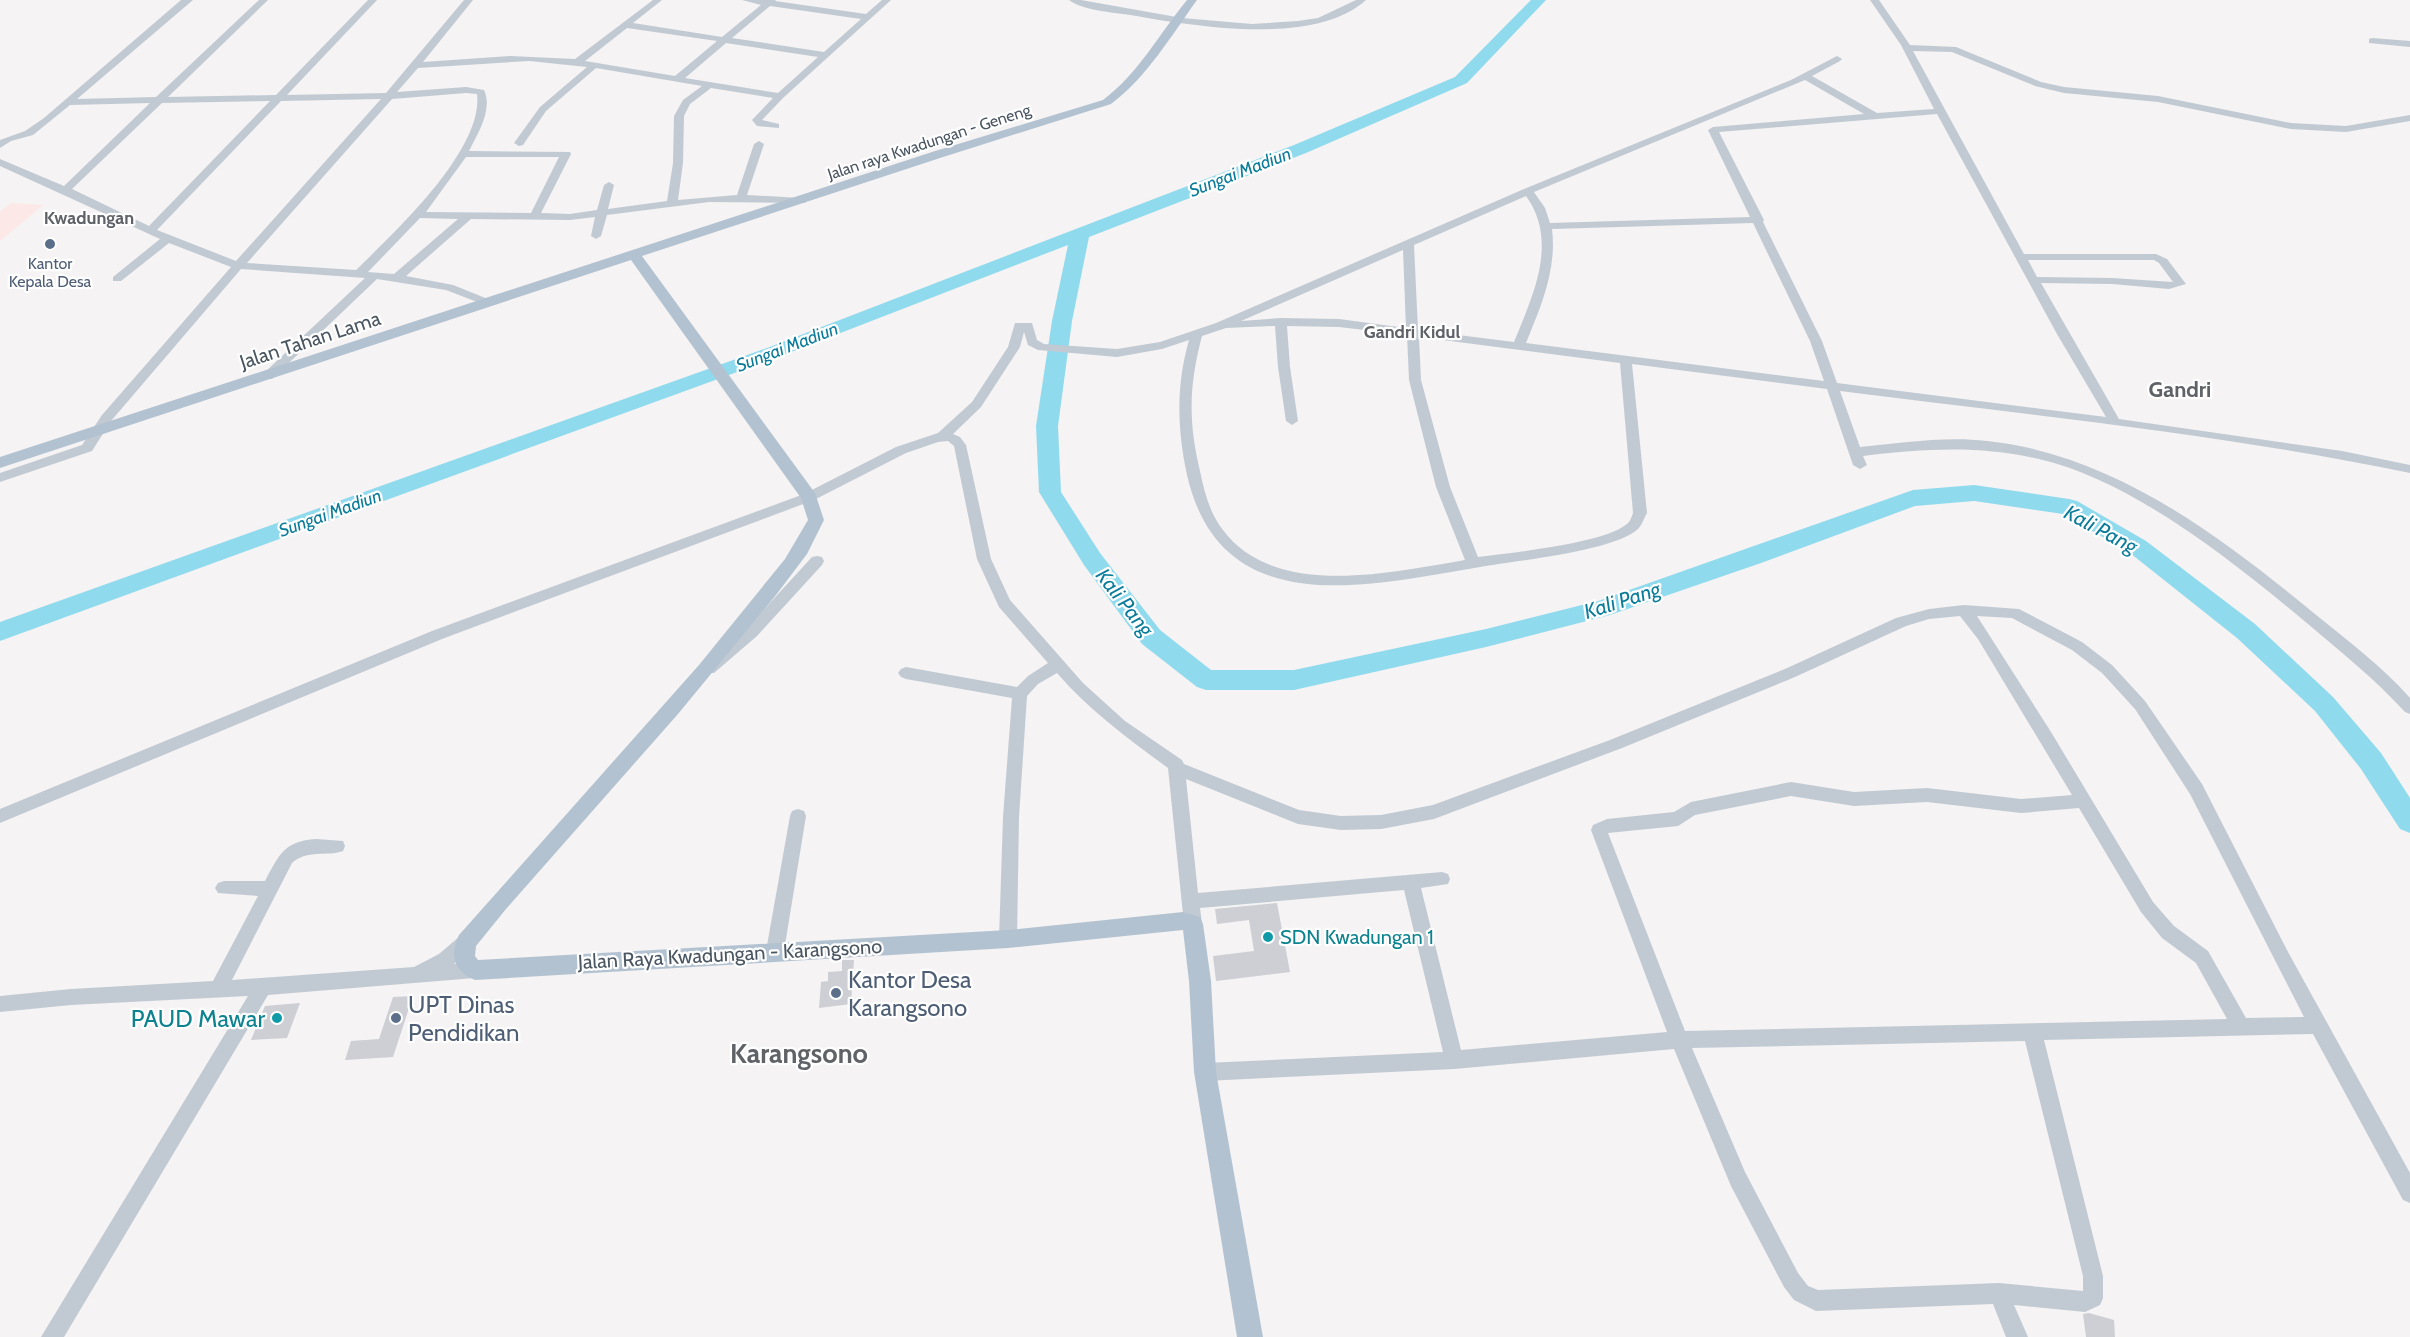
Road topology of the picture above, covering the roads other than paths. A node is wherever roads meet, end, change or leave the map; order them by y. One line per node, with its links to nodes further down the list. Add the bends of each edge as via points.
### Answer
1 (169, 0): 12 (street)
2 (264, 0): 33 (street)
3 (373, 0): 32 (street)
4 (469, 0): 25 (street)
5 (658, 0): 17 (street)
6 (746, 0): 13 (street)
7 (887, 0): 15 (street)
8 (1073, 0): 14 (street)
9 (1192, 0): 16 (main road, Jalan raya Kwadungan - Geneng)
10 (1362, 0): 16 (street, via 1330,16 1304,23 1241,26)
11 (1874, 0): 21 (street)
12 (186, 1): 34 (street)
13 (770, 2): 15 (street); 18 (street)
14 (1092, 3): 16 (street)
15 (867, 17): 22 (street)
16 (1175, 20): 48 (main road, Jalan raya Kwadungan - Geneng, via 1131,83 1107,102)
17 (626, 25): 18 (street); 24 (street)
18 (725, 40): 22 (street); 28 (street)
19 (2372, 41): 20 (street)
20 (2410, 44)
21 (1910, 48): 35 (street); 37 (street, via 1953,49 2038,84 2064,90 2158,99 2291,126 2346,129)
22 (825, 56): 31 (street)
23 (1838, 59): 27 (street)
24 (576, 63): 25 (street, via 517,59); 26 (street)
25 (415, 65): 30 (street)
26 (593, 66): 28 (street); 39 (street, via 554,98)
27 (1806, 77): 36 (street); 46 (street)
28 (676, 80): 29 (street)
29 (708, 86): 31 (street); 49 (street, via 687,102 679,116)
30 (389, 96): 32 (street); 42 (street, via 481,92 482,107); 62 (street)
31 (780, 96): 38 (street, via 757,120)
32 (280, 97): 33 (street); 56 (street)
33 (158, 99): 34 (street); 45 (street)
34 (68, 102): 41 (street, via 36,128)
35 (1941, 111): 36 (street); 61 (street)
36 (1876, 117): 54 (street, via 1713,130)
37 (2410, 118)
38 (776, 126)
39 (519, 143)
40 (759, 144): 47 (street)
41 (0, 145)
42 (464, 154): 51 (street); 53 (street, via 566,154)
43 (0, 162): 45 (street)
44 (609, 185): 50 (street)
45 (65, 190): 56 (street)
46 (1528, 191): 55 (street); 59 (street)
47 (741, 198): 48 (street); 49 (street)
48 (801, 201): 60 (main road, Jalan raya Kwadungan - Geneng)
49 (672, 203): 50 (street)
50 (601, 214): 53 (street); 57 (street)
51 (418, 215): 52 (street); 63 (street)
52 (468, 216): 53 (street); 65 (street)
53 (534, 217)
54 (1759, 220): 55 (street); 76 (street, via 1804,312)
55 (1545, 226): 73 (street, via 1547,261)
56 (150, 231): 58 (street)
57 (596, 236)
58 (168, 238): 62 (street); 66 (street)
59 (1408, 243): 70 (street); 71 (street)
60 (634, 255): 68 (main road, Jalan Tahan Lama); 84 (main road)
61 (2021, 257): 67 (street); 67 (street, via 2153,256 2163,261 2180,284)
62 (240, 265): 63 (street); 79 (street)
63 (359, 274): 64 (street)
64 (375, 275): 65 (street); 75 (street)
65 (397, 278): 68 (street, via 449,286)
66 (117, 279)
67 (2034, 280): 78 (street)
68 (489, 303): 75 (main road, Jalan Tahan Lama)
69 (1281, 322): 70 (street); 71 (street); 77 (street)
70 (1220, 326): 72 (street)
71 (1412, 332): 73 (street); 86 (street, via 1415,380 1429,441)
72 (1196, 335): 80 (street, via 1117,353 1042,347 1032,342 1028,326 1019,326 1014,347 977,404); 86 (street, via 1185,384 1188,444 1197,491 1217,534 1242,556 1277,573 1323,581 1390,578)
73 (1519, 345): 74 (street)
74 (1626, 362): 76 (street); 86 (street, via 1640,513 1634,525 1572,547)
75 (268, 376): 79 (main road, Jalan Tahan Lama)
76 (1832, 386): 78 (street); 92 (street, via 1858,458 1957,444 1988,445 2042,456 2110,480 2202,534 2385,681)
77 (1292, 421)
78 (2115, 422): 82 (street, via 2331,453)
79 (96, 432): 81 (main road, Jalan Tahan Lama); 83 (street, via 83,450)
80 (942, 437): 84 (street); 88 (street, via 955,439 960,445 984,559 1004,603)
81 (0, 463)
82 (2410, 469)
83 (0, 478)
84 (803, 489): 89 (main road, via 816,519 808,539); 95 (street)
85 (817, 561): 89 (street, via 732,652)
86 (1473, 563)
87 (1964, 610): 93 (street, via 1901,622 1627,740 1434,812 1381,822 1341,823 1298,817); 94 (street); 111 (street, via 2014,613 2077,646 2107,669 2140,705 2196,789)
88 (1057, 665): 91 (street); 93 (street, via 1120,725)
89 (704, 672): 104 (main road)
90 (906, 673): 91 (street)
91 (1020, 693): 103 (street)
92 (2410, 708)
93 (1178, 769): 102 (street)
94 (2083, 801): 112 (street, via 2147,908 2168,932 2202,957); 114 (street, via 2021,806 1927,795 1854,799 1791,789 1691,809 1678,819 1601,828 1599,834)
95 (0, 816)
96 (798, 816): 105 (street)
97 (337, 846): 101 (street, via 295,849)
98 (1442, 879): 99 (street)
99 (1411, 882): 102 (street); 115 (street)
100 (224, 888): 101 (street)
101 (270, 889): 109 (street)
102 (1192, 913): 103 (main road, Jalan Raya Kwadungan - Karangsono, via 1183,921); 116 (main road)
103 (1008, 939): 105 (main road, Jalan Raya Kwadungan - Karangsono)
104 (466, 942): 106 (main road, via 463,958); 107 (street, via 445,960)
105 (775, 951): 106 (main road, Jalan Raya Kwadungan - Karangsono)
106 (475, 970): 107 (street)
107 (415, 975): 108 (street)
108 (263, 987): 109 (street); 119 (street)
109 (218, 990): 110 (street)
110 (0, 1004)
111 (2319, 1025): 112 (street); 117 (street)
112 (2241, 1026): 113 (street)
113 (2032, 1031): 114 (street); 118 (street, via 2093,1276 2093,1298 2085,1302)
114 (1679, 1040): 115 (street); 118 (street, via 1738,1179 1801,1293 1816,1301)
115 (1454, 1060): 116 (street)
116 (1205, 1071): 120 (main road)
117 (2410, 1193)
118 (1999, 1293): 121 (street)
119 (52, 1337)
120 (1250, 1337)
121 (2016, 1337)

